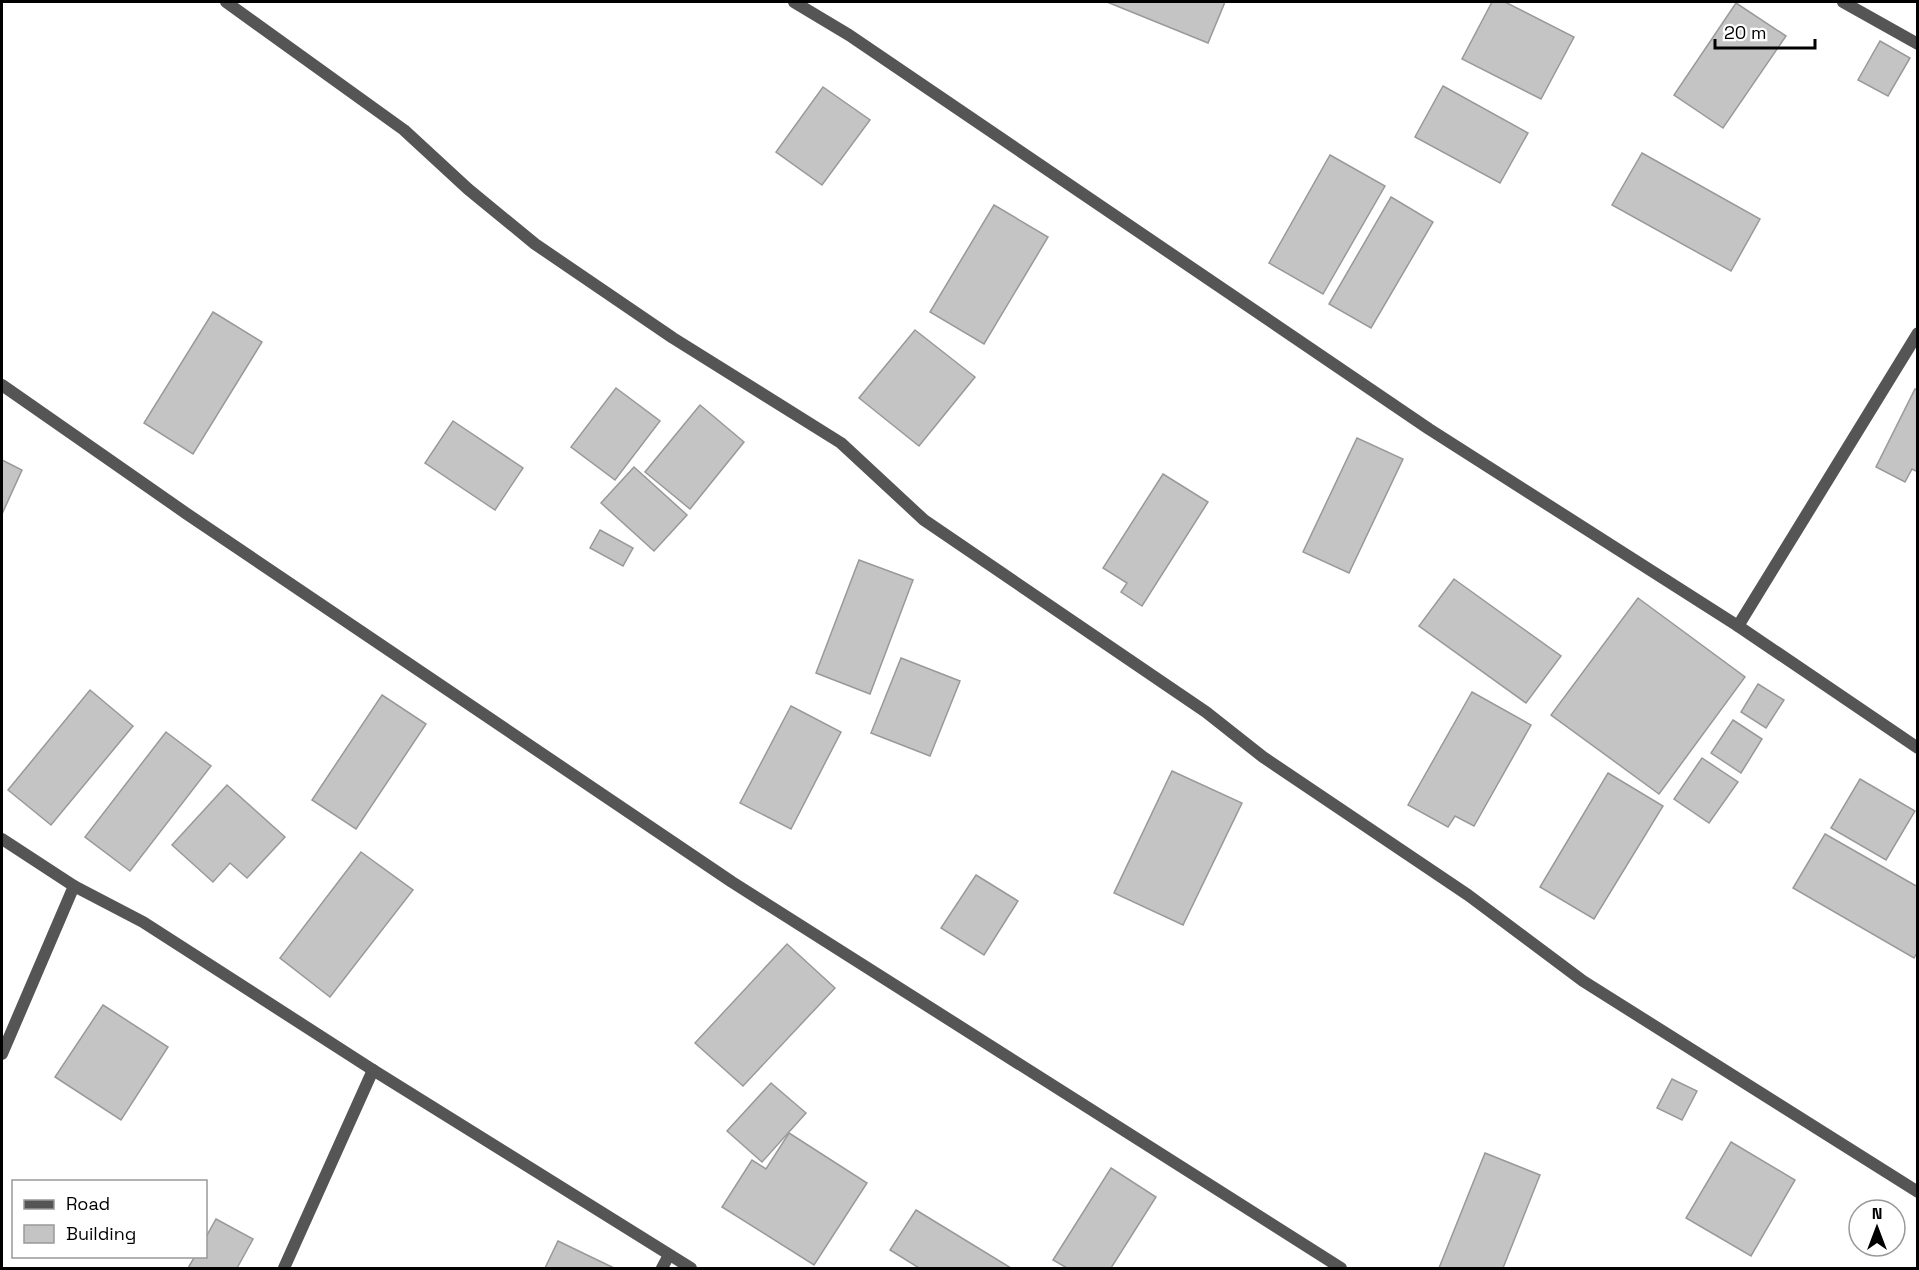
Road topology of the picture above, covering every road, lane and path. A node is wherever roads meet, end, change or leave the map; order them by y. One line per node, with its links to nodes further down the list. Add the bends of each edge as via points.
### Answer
1 (226, 2): 13 (street, via 404,130 535,244 673,338 841,443 924,520 1468,895 1583,981)
2 (794, 2): 7 (street, via 849,35 1429,429)
3 (1843, 2): 4 (street)
4 (1917, 44)
5 (1917, 333): 7 (street)
6 (2, 385): 18 (street, via 732,882)
7 (1738, 627): 8 (street)
8 (1917, 748)
9 (2, 839): 10 (street)
10 (74, 886): 11 (street); 12 (street, via 143,922)
11 (2, 1054)
12 (373, 1070): 14 (street); 15 (street)
13 (1917, 1192)
14 (669, 1256): 16 (street); 17 (street)
15 (284, 1269)
16 (662, 1269)
17 (691, 1269)
18 (1341, 1269)

